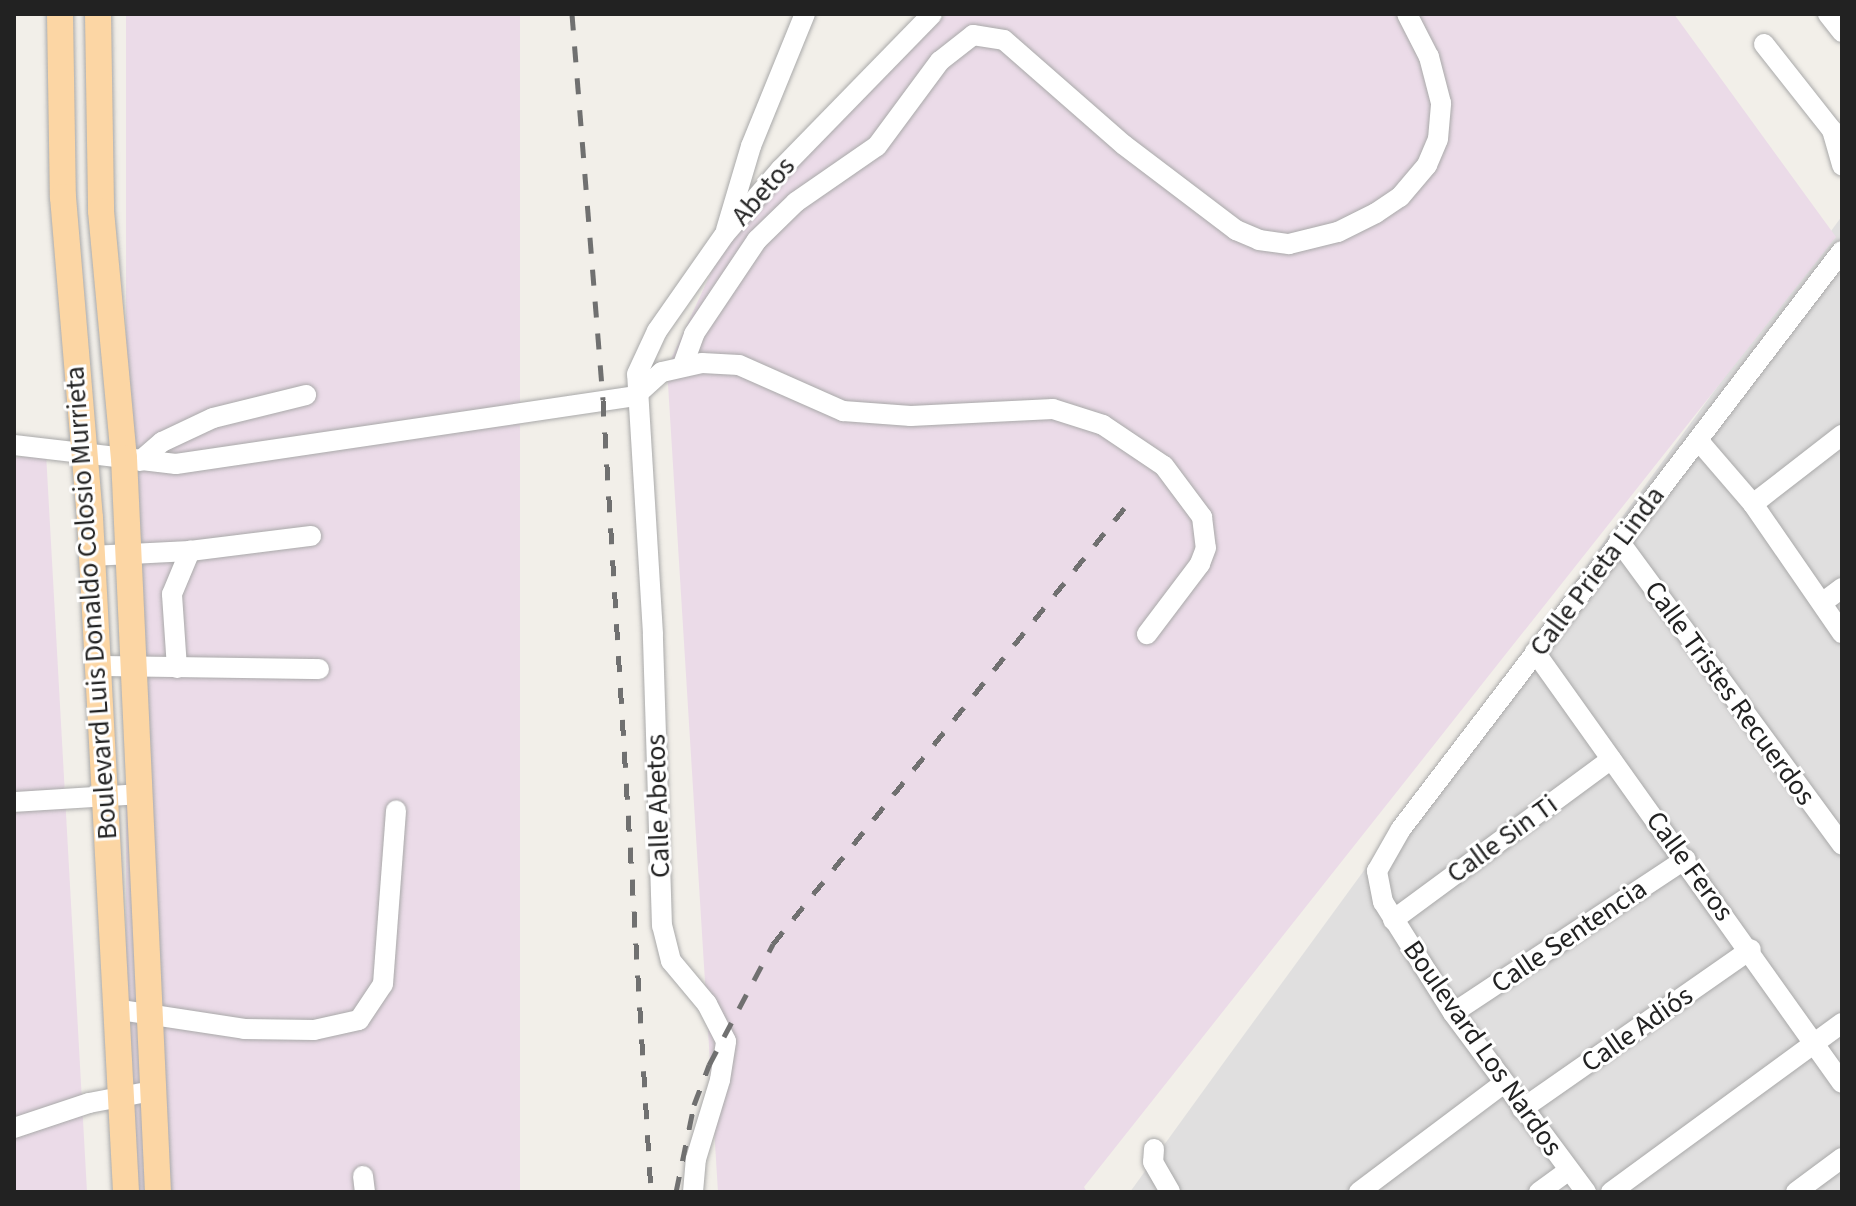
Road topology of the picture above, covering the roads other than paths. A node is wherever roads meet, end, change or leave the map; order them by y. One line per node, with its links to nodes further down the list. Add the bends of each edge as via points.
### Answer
1 (60, 14): 18 (main road, Boulevard Luis Donaldo Colosio Murrieta, via 66,258)
2 (98, 14): 19 (main road, Boulevard Luis Donaldo Colosio Murrieta, via 101,211)
3 (805, 14): 10 (street, via 751,146)
4 (932, 14): 10 (street, Abetos)
5 (1407, 14): 12 (street, via 1429,57 1441,103 1438,139 1427,165 1400,197 1376,213 1338,232 1289,244 1236,230 1114,136 1004,40 973,35 940,61 877,146 796,202 757,240 694,334)
6 (1828, 14): 7 (street)
7 (1842, 32)
8 (1764, 44): 9 (street, via 1832,130)
9 (1842, 166)
10 (725, 234): 14 (street, Abetos, via 646,351)
11 (1842, 251): 16 (street, Calle Prieta Linda)
12 (683, 365): 14 (street, via 662,372); 29 (street, via 739,365 843,411 911,416 1053,409 1103,425 1164,466 1202,517 1206,548 1200,564)
13 (306, 395): 19 (street, via 213,418)
14 (635, 396): 19 (street, via 176,464); 60 (street, Calle Abetos, via 653,634 662,926 671,961 707,1004 726,1041 696,1159)
15 (1842, 435): 20 (street)
16 (1698, 440): 20 (street); 22 (street, Calle Prieta Linda)
17 (14, 445): 18 (street)
18 (85, 450): 19 (street); 25 (main road, Boulevard Luis Donaldo Colosio Murrieta)
19 (132, 460): 24 (main road, Boulevard Luis Donaldo Colosio Murrieta)
20 (1753, 504): 27 (street)
21 (311, 536): 23 (street)
22 (1619, 541): 30 (street, Calle Prieta Linda); 40 (street, Calle Tristes Recuerdos)
23 (190, 551): 24 (street); 33 (street, via 172,594)
24 (129, 554): 25 (street); 32 (main road, Boulevard Luis Donaldo Colosio Murrieta)
25 (91, 556): 31 (main road, Boulevard Luis Donaldo Colosio Murrieta)
26 (1842, 588): 27 (street)
27 (1822, 603): 28 (street)
28 (1842, 633)
29 (1147, 634)
30 (1535, 652): 35 (street, Calle Feros); 42 (street, Calle Prieta Linda, via 1385,854 1376,881)
31 (96, 666): 32 (street); 36 (main road, Boulevard Luis Donaldo Colosio Murrieta)
32 (133, 667): 33 (street); 37 (main road, Boulevard Luis Donaldo Colosio Murrieta)
33 (177, 668): 34 (street)
34 (319, 669)
35 (1611, 759): 41 (street, Calle Feros); 42 (street, Calle Sin Ti)
36 (103, 794): 37 (street); 38 (street); 44 (main road, Boulevard Luis Donaldo Colosio Murrieta)
37 (140, 794): 46 (main road, Boulevard Luis Donaldo Colosio Murrieta)
38 (14, 802)
39 (396, 810): 46 (street, via 383,984 359,1020 314,1030 244,1029)
40 (1842, 845)
41 (1686, 859): 43 (street, Calle Feros); 45 (street, Calle Sentencia)
42 (1388, 911): 45 (street, Boulevard Los Nardos)
43 (1751, 949): 48 (street, Calle Feros); 53 (street, Calle Adiós)
44 (114, 1009): 46 (street); 52 (main road, Boulevard Luis Donaldo Colosio Murrieta)
45 (1453, 1013): 49 (street, Boulevard Los Nardos)
46 (148, 1015): 51 (main road, Boulevard Luis Donaldo Colosio Murrieta)
47 (1842, 1023): 48 (street)
48 (1814, 1043): 50 (street, Calle Feros); 65 (street)
49 (1504, 1083): 53 (street, Boulevard Los Nardos); 62 (street)
50 (1842, 1083)
51 (152, 1091): 52 (street); 59 (main road, Boulevard Luis Donaldo Colosio Murrieta)
52 (120, 1096): 54 (street); 58 (main road, Boulevard Luis Donaldo Colosio Murrieta)
53 (1522, 1109): 57 (street, Boulevard Los Nardos)
54 (14, 1128)
55 (1154, 1149): 61 (street, via 1153,1162)
56 (1842, 1158): 66 (street)
57 (1569, 1170): 63 (street); 64 (street, Boulevard Los Nardos)
58 (126, 1192)
59 (158, 1192)
60 (693, 1192)
61 (1170, 1192)
62 (1359, 1192)
63 (1539, 1192)
64 (1586, 1192)
65 (1611, 1192)
66 (1796, 1192)

